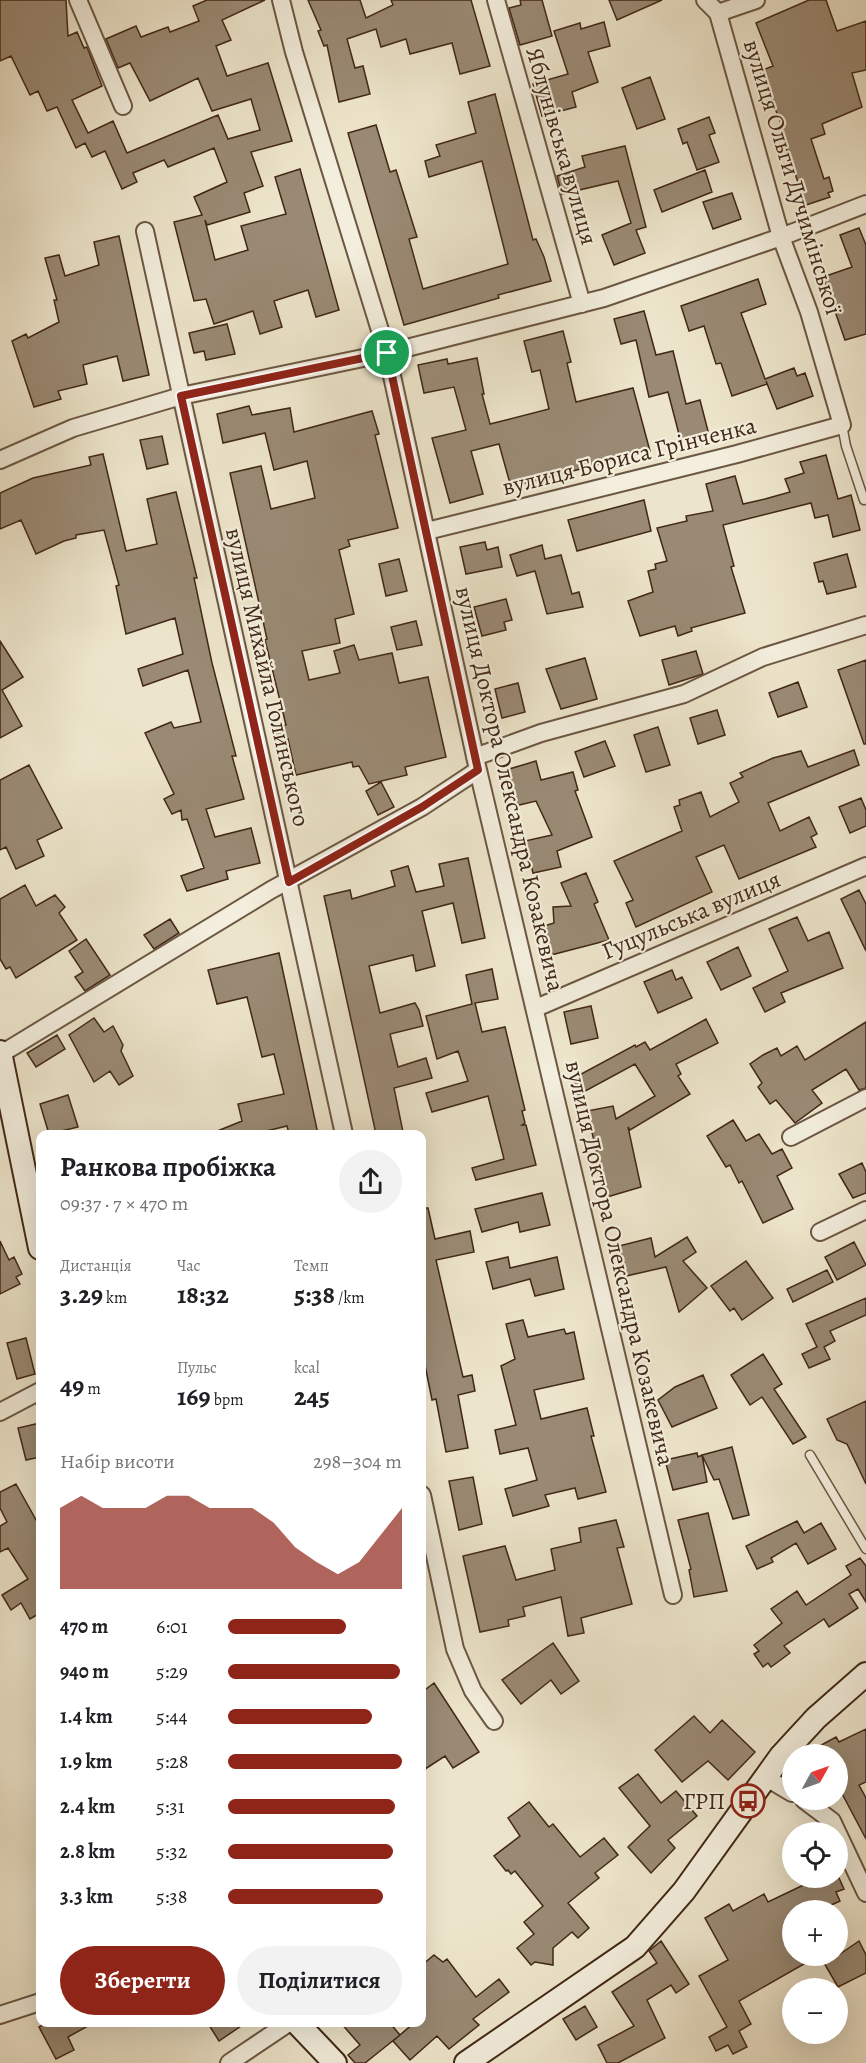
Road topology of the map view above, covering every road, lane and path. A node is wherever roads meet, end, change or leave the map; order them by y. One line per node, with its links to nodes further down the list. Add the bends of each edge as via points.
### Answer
1 (78, 0): 7 (street)
2 (281, 0): 12 (street, вулиця Доктора Олександра Козакевича)
3 (496, 0): 11 (street, Яблунівська вулиця)
4 (705, 0): 6 (street)
5 (756, 0): 6 (street)
6 (718, 13): 10 (street, вулиця Ольги Дучимінської)
7 (123, 106)
8 (866, 204): 10 (street)
9 (146, 231): 13 (street, вулиця Михайла Голинського)
10 (781, 237): 11 (street); 14 (street, вулиця Ольги Дучимінської, via 809,312)
11 (582, 304): 12 (street)
12 (387, 353): 13 (street); 17 (street, вулиця Доктора Олександра Козакевича)
13 (181, 396): 15 (street, via 73,428); 21 (street, вулиця Михайла Голинського)
14 (842, 425): 16 (lane); 17 (street, вулиця Бориса Грінченка)
15 (0, 460)
16 (864, 500)
17 (427, 531): 19 (street, вулиця Доктора Олександра Козакевича)
18 (866, 626): 19 (street, via 763,657 684,694 541,733)
19 (476, 763): 21 (street, via 422,807); 22 (street, вулиця Доктора Олександра Козакевича)
20 (866, 866): 22 (street, Гуцульська вулиця)
21 (289, 882): 23 (street); 25 (street, вулиця Михайла Голинського)
22 (536, 1008): 35 (street, вулиця Доктора Олександра Козакевича)
23 (0, 1053): 28 (street)
24 (866, 1098): 26 (street)
25 (343, 1130)
26 (791, 1137)
27 (866, 1210): 29 (street)
28 (36, 1228)
29 (820, 1232)
30 (36, 1393): 31 (street)
31 (0, 1412)
32 (810, 1455): 34 (lane)
33 (426, 1514): 37 (street, via 455,1649 473,1691)
34 (866, 1549)
35 (673, 1595)
36 (866, 1674): 38 (street, via 816,1718)
37 (494, 1721)
38 (765, 1777): 39 (street); 48 (street, via 684,1891 635,1947)
39 (782, 1787)
40 (817, 1810): 41 (street, via 832,1821)
41 (866, 1893)
42 (36, 2003): 43 (street)
43 (0, 2015)
44 (283, 2027): 46 (street)
45 (301, 2027): 47 (street)
46 (229, 2063)
47 (335, 2063)
48 (465, 2063)

